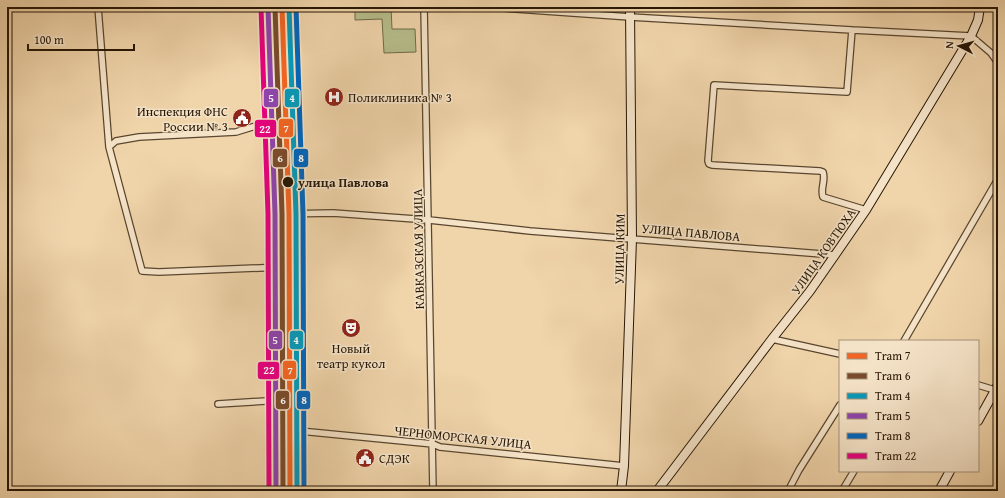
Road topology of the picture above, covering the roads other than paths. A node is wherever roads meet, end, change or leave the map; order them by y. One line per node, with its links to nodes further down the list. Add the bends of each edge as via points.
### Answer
1 (98, 7): 14 (street)
2 (276, 7): 13 (main road)
3 (292, 7): 18 (main road)
4 (424, 7): 19 (street, КАВКАЗСКАЯ УЛИЦА)
5 (487, 7): 8 (street)
6 (630, 7): 9 (street, УЛИЦА КИМ)
7 (980, 7): 11 (street, УЛИЦА КОВТЮХА)
8 (518, 8): 9 (street)
9 (630, 17): 10 (street); 20 (street, УЛИЦА КИМ)
10 (852, 30): 11 (street); 16 (street, via 847,92 714,85 708,161 712,165 820,170 824,172 825,177 822,197)
11 (971, 36): 12 (street, via 991,53); 16 (street, УЛИЦА КОВТЮХА)
12 (998, 63)
13 (279, 122): 14 (street, via 236,132 139,137 116,141); 17 (main road)
14 (109, 147): 22 (street, via 142,271)
15 (998, 179): 24 (street)
16 (866, 210): 21 (street, УЛИЦА КОВТЮХА)
17 (282, 214): 18 (street, УЛИЦА ПАВЛОВА); 22 (main road)
18 (298, 214): 19 (street, УЛИЦА ПАВЛОВА, via 333,213); 32 (main road)
19 (429, 220): 20 (street, УЛИЦА ПАВЛОВА); 33 (street, КАВКАЗСКАЯ УЛИЦА)
20 (632, 239): 21 (street, УЛИЦА ПАВЛОВА); 34 (street, УЛИЦА КИМ)
21 (835, 255): 23 (street, УЛИЦА КОВТЮХА)
22 (282, 267): 28 (main road)
23 (772, 339): 25 (street); 41 (street, УЛИЦА КОВТЮХА)
24 (905, 340)
25 (839, 354)
26 (979, 384): 27 (street)
27 (997, 388): 31 (street)
28 (282, 400): 29 (street); 37 (main road)
29 (218, 404)
30 (839, 408): 42 (street)
31 (979, 419)
32 (300, 431): 33 (street, ЧЕРНОМОРСКАЯ УЛИЦА); 38 (main road)
33 (433, 444): 34 (street, ЧЕРНОМОРСКАЯ УЛИЦА, via 440,447); 39 (street, КАВКАЗСКАЯ УЛИЦА)
34 (624, 466): 40 (street, УЛИЦА КИМ)
35 (853, 472): 43 (street)
36 (949, 472): 44 (street)
37 (283, 491)
38 (301, 491)
39 (433, 491)
40 (621, 491)
41 (658, 491)
42 (788, 491)
43 (842, 491)
44 (939, 491)

